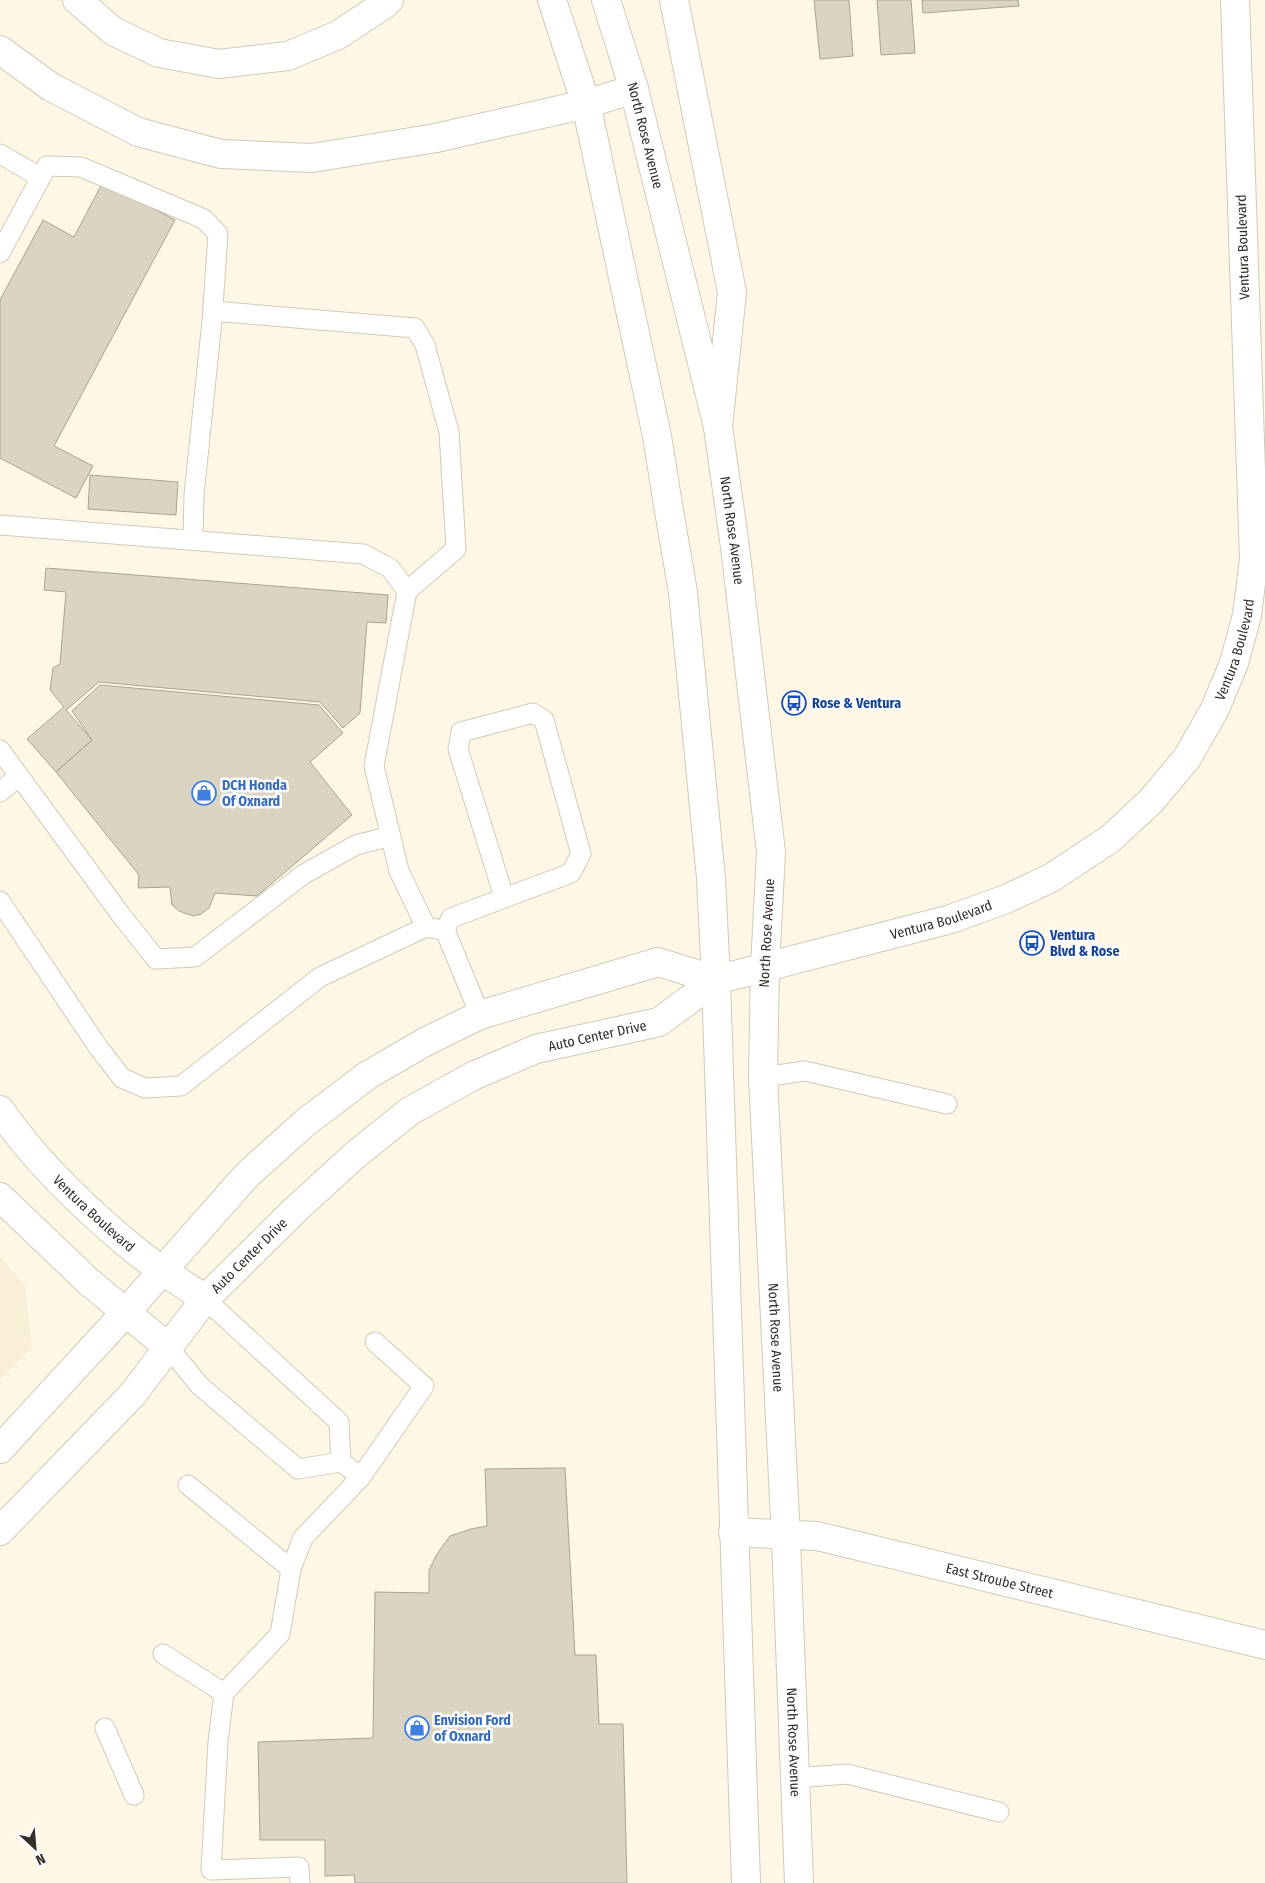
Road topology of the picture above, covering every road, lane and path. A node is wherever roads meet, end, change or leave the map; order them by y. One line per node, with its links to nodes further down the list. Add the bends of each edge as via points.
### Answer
1 (77, 0): 2 (main road, via 113,31 159,53 219,64 288,56 338,36)
2 (389, 0)
3 (552, 0): 9 (main road)
4 (606, 0): 8 (main road, North Rose Avenue)
5 (674, 0): 14 (main road, via 732,292)
6 (1235, 0): 26 (main road, Ventura Boulevard, via 1254,559 1247,615 1234,663 1216,709 1187,758 1151,801 1110,839 1051,878 951,919)
7 (0, 50): 9 (main road, via 51,87 138,132 221,154 312,158 436,138)
8 (634, 89): 9 (main road); 14 (main road, North Rose Avenue)
9 (586, 104): 27 (main road, via 657,436 683,592 711,878)
10 (0, 154): 11 (lane)
11 (40, 177): 12 (lane); 13 (lane, via 47,166 81,167 204,219 218,234)
12 (0, 254)
13 (213, 311): 16 (lane, via 194,495); 17 (lane, via 416,328 425,345 449,432 456,548)
14 (718, 427): 26 (main road, North Rose Avenue, via 771,852)
15 (0, 525): 16 (lane)
16 (193, 540): 17 (lane, via 363,554 390,568)
17 (407, 591): 21 (lane, via 374,766)
18 (0, 750): 19 (lane)
19 (19, 776): 20 (lane); 21 (lane, via 156,959 195,957 304,874 356,844)
20 (0, 792)
21 (391, 836): 24 (lane, via 399,871)
22 (504, 897): 22 (lane, via 571,872 581,854 544,720 533,713 461,732 458,749); 25 (lane, via 451,918)
23 (0, 902): 24 (lane, via 122,1078 145,1088 180,1086 320,977)
24 (426, 927): 25 (lane)
25 (446, 930): 28 (lane)
26 (765, 967): 27 (main road, Ventura Boulevard); 29 (main road, North Rose Avenue)
27 (716, 980): 28 (main road, via 658,962); 34 (main road, Auto Center Drive, via 658,1022 536,1049 473,1076 410,1111 317,1190); 43 (main road)
28 (480, 1015): 33 (main road, via 368,1075 306,1122 247,1175)
29 (763, 1077): 30 (lane, via 805,1071); 44 (main road, North Rose Avenue)
30 (947, 1104)
31 (0, 1110): 33 (main road, Ventura Boulevard, via 54,1176 126,1243)
32 (0, 1197): 35 (main road, via 89,1282)
33 (162, 1269): 34 (main road, Ventura Boulevard); 35 (main road)
34 (206, 1299): 37 (main road, Auto Center Drive); 39 (lane, via 339,1422)
35 (126, 1312): 37 (main road); 38 (main road)
36 (375, 1342): 40 (lane, via 424,1386)
37 (168, 1347): 39 (lane, via 200,1386 298,1470); 42 (main road, Auto Center Drive, via 132,1395)
38 (0, 1449)
39 (341, 1462): 40 (lane)
40 (361, 1477): 45 (lane, via 303,1538)
41 (188, 1485): 45 (lane)
42 (0, 1532)
43 (733, 1532): 44 (main road, East Stroube Street); 54 (main road)
44 (786, 1535): 46 (main road, East Stroube Street, via 817,1536); 50 (main road, North Rose Avenue)
45 (291, 1569): 48 (lane, via 280,1634)
46 (1265, 1645)
47 (163, 1654): 48 (lane)
48 (224, 1693): 53 (lane, via 211,1870 299,1867)
49 (105, 1728): 51 (lane)
50 (796, 1778): 52 (lane, via 847,1774); 55 (main road, North Rose Avenue)
51 (134, 1795)
52 (999, 1812)
53 (300, 1883)
54 (746, 1883)
55 (799, 1883)

